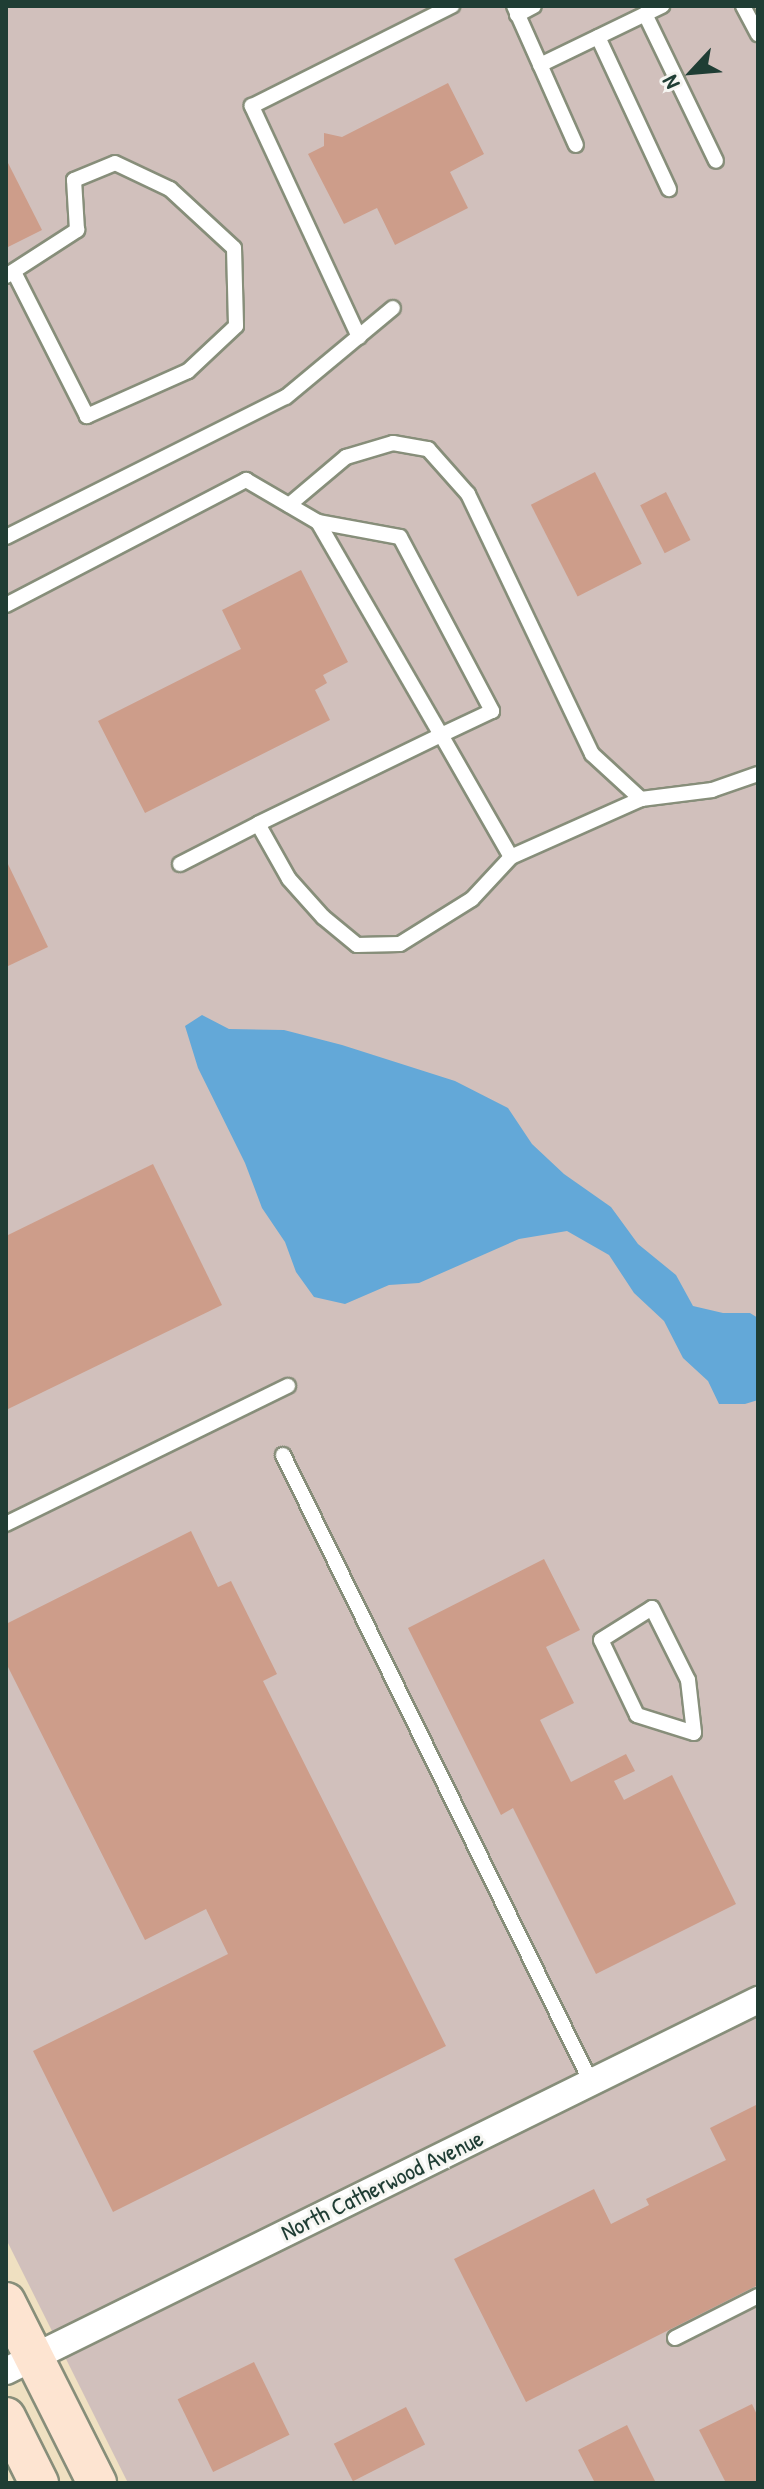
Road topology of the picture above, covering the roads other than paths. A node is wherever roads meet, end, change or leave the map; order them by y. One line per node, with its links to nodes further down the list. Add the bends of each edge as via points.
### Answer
1 (452, 6): 15 (lane, via 252,106)
2 (534, 6): 5 (lane)
3 (662, 6): 6 (lane)
4 (743, 6): 7 (lane)
5 (515, 10): 9 (lane)
6 (645, 14): 8 (lane); 11 (lane)
7 (758, 34)
8 (598, 37): 9 (lane); 12 (lane)
9 (540, 65): 10 (lane)
10 (576, 145)
11 (716, 161)
12 (669, 189)
13 (10, 274): 13 (lane, via 87,416 188,371 236,326 234,248 170,189 115,163 74,180 77,230)
14 (393, 308): 15 (lane)
15 (359, 337): 18 (lane, via 286,397)
16 (289, 505): 17 (lane); 19 (lane, via 246,480); 22 (lane, via 346,457 393,443 428,449 468,494 592,754)
17 (318, 522): 20 (lane); 20 (lane, via 400,537 492,711)
18 (6, 537)
19 (6, 605)
20 (441, 735): 23 (lane); 24 (lane)
21 (758, 774): 22 (lane, via 712,790)
22 (641, 799): 24 (lane)
23 (258, 824): 24 (lane, via 289,879 357,945 400,944 472,899); 25 (lane)
24 (511, 857)
25 (180, 864)
26 (288, 1386): 28 (lane)
27 (283, 1455): 31 (lane)
28 (6, 1524)
29 (694, 1733): 29 (lane, via 637,1715 601,1640 652,1608 688,1680)
30 (758, 2000): 31 (street, North Catherwood Avenue)
31 (591, 2082): 35 (street, North Catherwood Avenue)
32 (758, 2296): 34 (lane)
33 (6, 2302): 35 (main road)
34 (675, 2338)
35 (20, 2364): 38 (main road)
36 (6, 2417): 37 (main road)
37 (39, 2483)
38 (97, 2483)

